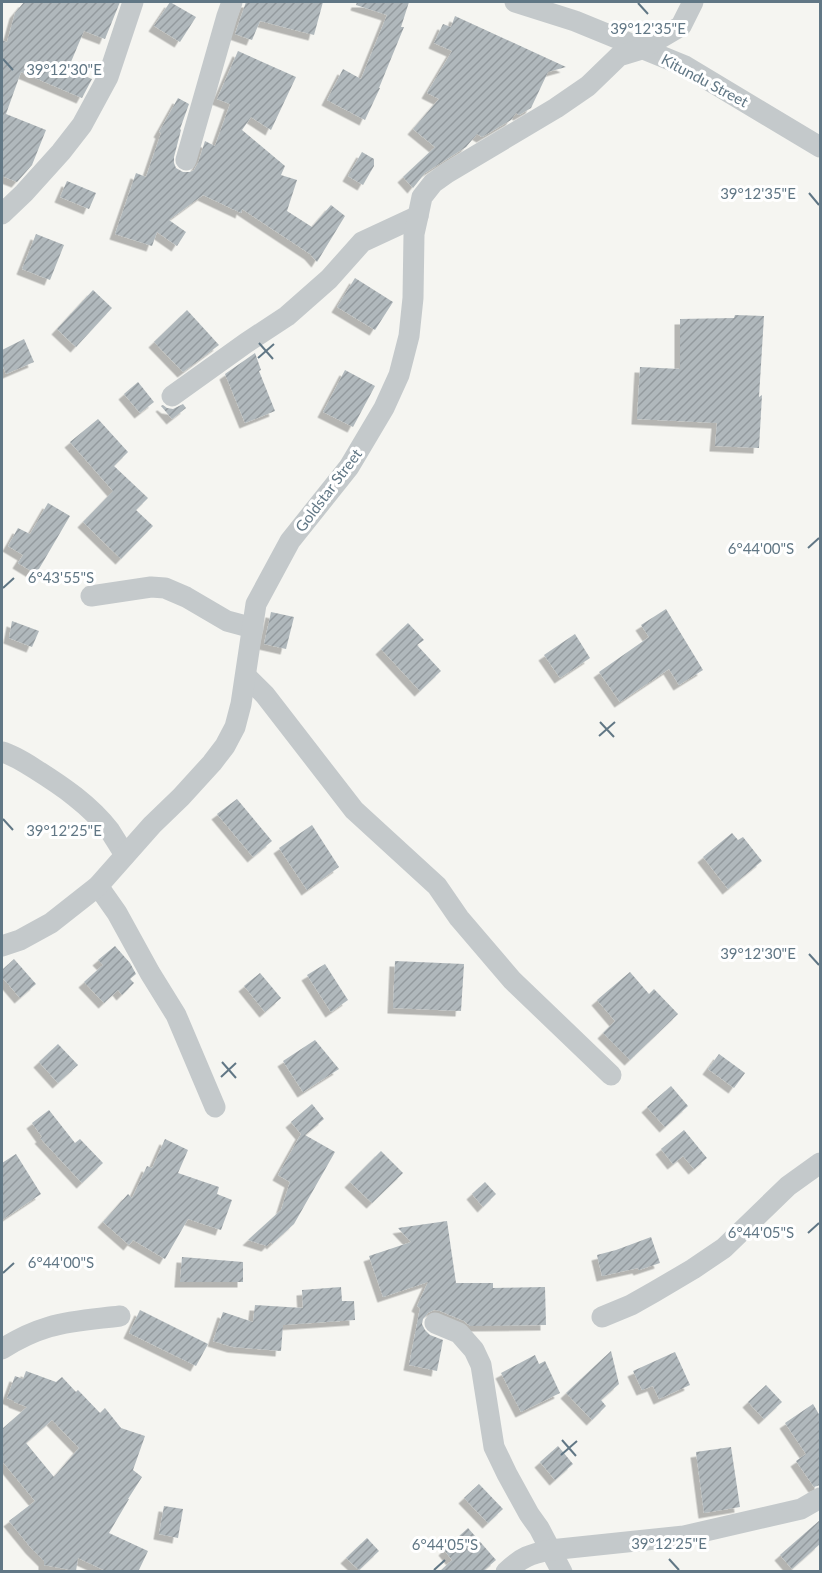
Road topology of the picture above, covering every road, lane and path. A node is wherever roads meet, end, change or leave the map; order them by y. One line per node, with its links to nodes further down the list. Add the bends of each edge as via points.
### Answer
1 (133, 2): 8 (street, via 108,77 82,125)
2 (232, 2): 7 (street)
3 (515, 2): 5 (street, Kitundu Street, via 575,21)
4 (693, 2): 5 (street, Goldstar Street, via 681,26)
5 (642, 49): 6 (street, Kitundu Street, via 685,66); 9 (street, Goldstar Street, via 619,56 588,86 433,183 422,196)
6 (820, 147)
7 (186, 160)
8 (2, 214)
9 (418, 216): 10 (street, via 362,242 329,279 287,316); 12 (street, Goldstar Street, via 409,336 399,375 349,467 290,541 256,604)
10 (172, 396)
11 (91, 596): 12 (street, via 165,588 227,621)
12 (253, 628): 13 (street, Goldstar Street)
13 (246, 676): 15 (street, Goldstar Street, via 235,727 225,746); 18 (street, via 354,810 437,886 512,980)
14 (2, 752): 15 (street, via 31,766 77,798 110,831)
15 (125, 855): 16 (street, Goldstar Street)
16 (98, 886): 17 (street, Goldstar Street, via 51,924); 19 (street, via 176,1015)
17 (2, 946)
18 (611, 1075)
19 (214, 1107)
20 (820, 1163): 22 (street, via 788,1186 724,1248 646,1297)
21 (120, 1316): 24 (street, via 48,1327)
22 (602, 1317)
23 (435, 1323): 26 (street, via 459,1333 474,1350 484,1379 494,1447)
24 (2, 1349)
25 (820, 1498): 26 (street, via 801,1509 684,1536)
26 (550, 1550): 27 (street, via 529,1554); 28 (street)
27 (506, 1572)
28 (562, 1572)

